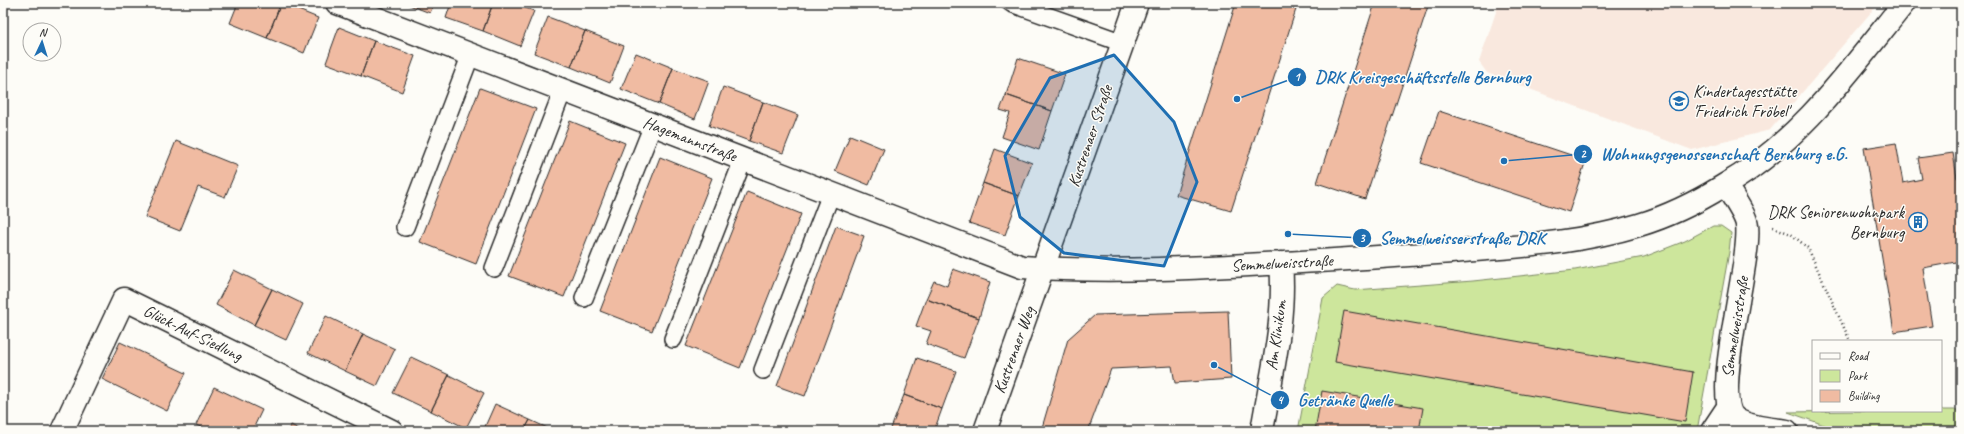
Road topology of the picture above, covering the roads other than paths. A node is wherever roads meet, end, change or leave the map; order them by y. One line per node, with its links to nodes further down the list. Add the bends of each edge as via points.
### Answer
1 (338, 3): 6 (street, Hagemannstraße)
2 (1011, 3): 5 (lane)
3 (1137, 3): 5 (street, Kustrenaer Straße)
4 (1904, 3): 10 (street, Semmelweisstraße, via 1834,90 1793,133 1763,159)
5 (1123, 43): 15 (street, Kustrenaer Straße)
6 (471, 54): 7 (street, Hagemannstraße); 12 (lane)
7 (563, 90): 8 (street, Hagemannstraße); 14 (lane)
8 (653, 125): 9 (street, Hagemannstraße); 16 (lane)
9 (743, 160): 11 (street, Hagemannstraße); 17 (lane)
10 (1726, 185): 13 (street, Semmelweisstraße, via 1684,208 1640,225 1582,238 1527,246); 19 (street, Semmelweisstraße, via 1747,224 1748,247 1728,365)
11 (831, 194): 15 (street, Hagemannstraße, via 1022,267); 18 (lane)
12 (405, 227)
13 (1281, 263): 15 (street, Semmelweisstraße, via 1106,271); 23 (street, Am Klinikum, via 1281,315)
14 (494, 268)
15 (1044, 269): 22 (street, Kustrenaer Weg)
16 (584, 298)
17 (673, 339)
18 (763, 370)
19 (1728, 407): 24 (street); 25 (street, via 1736,419)
20 (62, 431): 21 (street, Glück-Auf-Siedlung, via 124,300)
21 (392, 431)
22 (985, 431)
23 (1262, 431)
24 (1712, 431)
25 (1786, 431)

